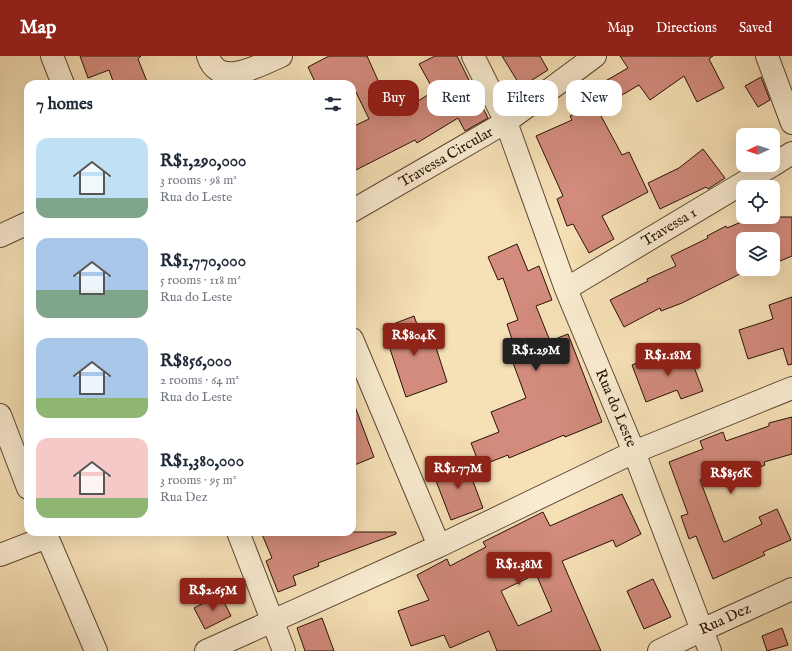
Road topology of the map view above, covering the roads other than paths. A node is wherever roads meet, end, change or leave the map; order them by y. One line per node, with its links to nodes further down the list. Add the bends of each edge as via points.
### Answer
1 (52, 56): 7 (street)
2 (208, 56): 3 (street, via 211,65 217,71 231,74 244,72)
3 (281, 56)
4 (473, 56): 8 (street, Rua do Leste)
5 (595, 56): 8 (street, Travessa Circular)
6 (767, 56): 9 (street)
7 (61, 80)
8 (506, 122): 13 (street, Travessa Circular); 16 (street, Rua do Leste)
9 (792, 123)
10 (792, 154): 11 (street, Travessa 1)
11 (780, 161)
12 (761, 172): 16 (street, Travessa 1)
13 (356, 210)
14 (24, 225): 15 (street)
15 (0, 236)
16 (566, 289): 20 (street, Rua do Leste)
17 (356, 349): 25 (street)
18 (792, 388): 20 (street)
19 (0, 415): 21 (street)
20 (634, 452): 25 (street); 29 (street, Rua do Leste)
21 (24, 478)
22 (42, 536): 26 (street)
23 (47, 536): 30 (street)
24 (240, 536): 28 (street)
25 (439, 546): 28 (street)
26 (0, 555)
27 (792, 589): 29 (street, Rua Dez)
28 (272, 621): 31 (street); 32 (street)
29 (702, 630): 33 (street, Rua Dez); 34 (street, Rua do Leste)
30 (96, 651)
31 (206, 651)
32 (284, 651)
33 (659, 651)
34 (710, 651)

